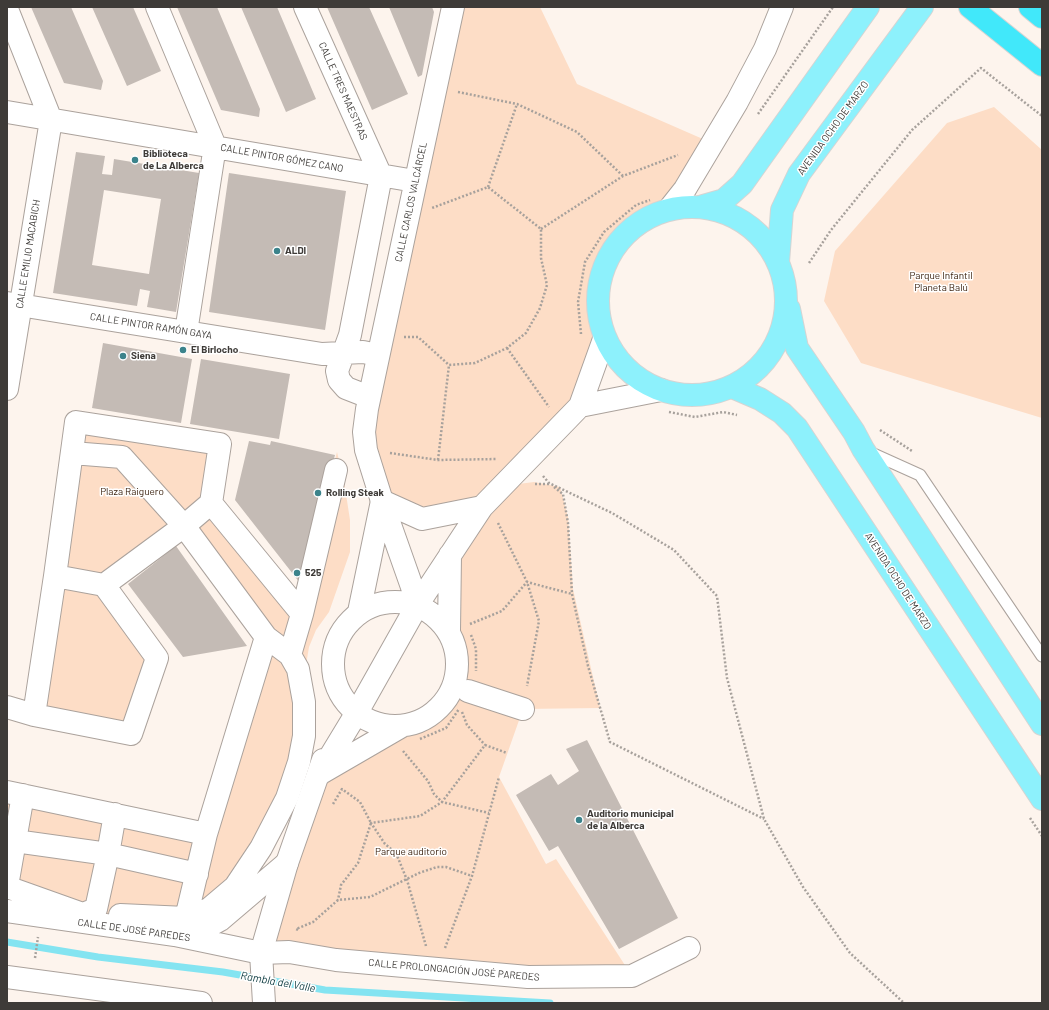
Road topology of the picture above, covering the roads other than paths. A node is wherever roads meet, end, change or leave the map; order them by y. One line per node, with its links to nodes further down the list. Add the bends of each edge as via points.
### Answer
1 (157, 7): 14 (street)
2 (305, 7): 15 (street, CALLE TRES MAESTRAS)
3 (454, 7): 16 (street, CALLE CARLOS VALCÁRCEL)
4 (782, 7): 18 (street, via 765,49 685,189)
5 (868, 7): 17 (main road, via 742,184 724,200)
6 (970, 7): 11 (highway)
7 (1030, 7): 10 (highway)
8 (7, 9): 13 (street)
9 (918, 12): 19 (main road, AVENIDA OCHO DE MARZO, via 799,174 782,210)
10 (1042, 17)
11 (1042, 65)
12 (7, 112): 13 (street, CALLE PINTOR GÓMEZ CANO)
13 (51, 120): 14 (street, CALLE PINTOR GÓMEZ CANO); 21 (street, CALLE EMILIO MACABICH)
14 (215, 146): 15 (street, CALLE PINTOR GÓMEZ CANO); 22 (street)
15 (381, 176): 16 (street, CALLE PINTOR GÓMEZ CANO); 25 (street, via 350,335)
16 (416, 181): 24 (street, CALLE CARLOS VALCÁRCEL)
17 (703, 206): 18 (main road); 19 (main road, via 734,216 760,235)
18 (670, 208): 23 (main road, via 636,224 614,248 600,278 598,310)
19 (778, 262): 20 (main road)
20 (786, 294): 26 (main road, via 782,330 766,359); 31 (main road, via 797,348)
21 (14, 304): 22 (street, CALLE PINTOR RAMÓN GAYA); 27 (street, CALLE EMILIO MACABICH)
22 (186, 332): 25 (street, CALLE PINTOR RAMÓN GAYA, via 322,354)
23 (604, 339): 29 (main road, via 625,369); 30 (street)
24 (380, 346): 25 (street, CALLE PINTOR RAMÓN GAYA, via 363,352); 28 (street, CALLE CARLOS VALCÁRCEL)
25 (343, 353): 28 (street, via 337,371 339,380 349,390)
26 (732, 387): 29 (main road, via 701,395); 57 (main road, AVENIDA OCHO DE MARZO, via 776,409 797,428)
27 (7, 389)
28 (370, 397): 34 (street, CALLE CARLOS VALCÁRCEL, via 364,432 366,450)
29 (662, 400): 30 (street)
30 (580, 406): 36 (street, via 557,418 529,459)
31 (863, 449): 47 (lane, via 920,475); 53 (main road)
32 (72, 453): 35 (street, via 76,422 220,444); 37 (street, via 122,457); 39 (street)
33 (336, 470): 43 (street)
34 (382, 501): 36 (street, via 422,518); 41 (street, CALLE CARLOS VALCÁRCEL); 42 (street)
35 (211, 503): 37 (street); 43 (street)
36 (482, 507): 38 (street)
37 (184, 526): 40 (street); 45 (street)
38 (450, 555): 41 (street); 44 (street)
39 (55, 576): 40 (street); 52 (street)
40 (104, 585): 52 (street, via 157,658 131,734)
41 (418, 604): 42 (street, via 401,601 379,602); 44 (street); 50 (street)
42 (359, 612): 50 (street, via 338,637 332,658 334,680)
43 (302, 614): 46 (street)
44 (458, 628): 54 (street, via 457,674 450,694 441,707 423,720)
45 (266, 637): 46 (street); 59 (street)
46 (290, 654): 67 (street, via 298,669 304,736 299,762 287,798 261,848 235,886 209,909)
47 (1042, 656)
48 (468, 691): 51 (street)
49 (7, 707): 52 (street)
50 (350, 707): 54 (street); 55 (street)
51 (523, 709)
52 (34, 715)
53 (1042, 724)
54 (407, 737): 55 (street)
55 (319, 775): 62 (street)
56 (15, 793): 58 (street); 60 (street)
57 (1035, 808)
58 (115, 814): 59 (street); 61 (street)
59 (206, 834): 63 (street)
60 (15, 841): 61 (street); 64 (street)
61 (108, 854): 63 (street); 66 (street, via 96,909)
62 (287, 863): 67 (street, via 220,920 204,928); 69 (street)
63 (197, 874): 67 (street)
64 (7, 887): 66 (street)
65 (7, 911): 67 (street, CALLE DE JOSÉ PAREDES)
66 (83, 914): 67 (street)
67 (180, 926): 69 (street, CALLE DE JOSÉ PAREDES)
68 (689, 948): 69 (street, CALLE PROLONGACIÓN JOSÉ PAREDES, via 632,976 528,977 432,959 336,960 289,952)
69 (261, 953): 72 (street)
70 (7, 977): 71 (street)
71 (201, 1003)
72 (264, 1003)

